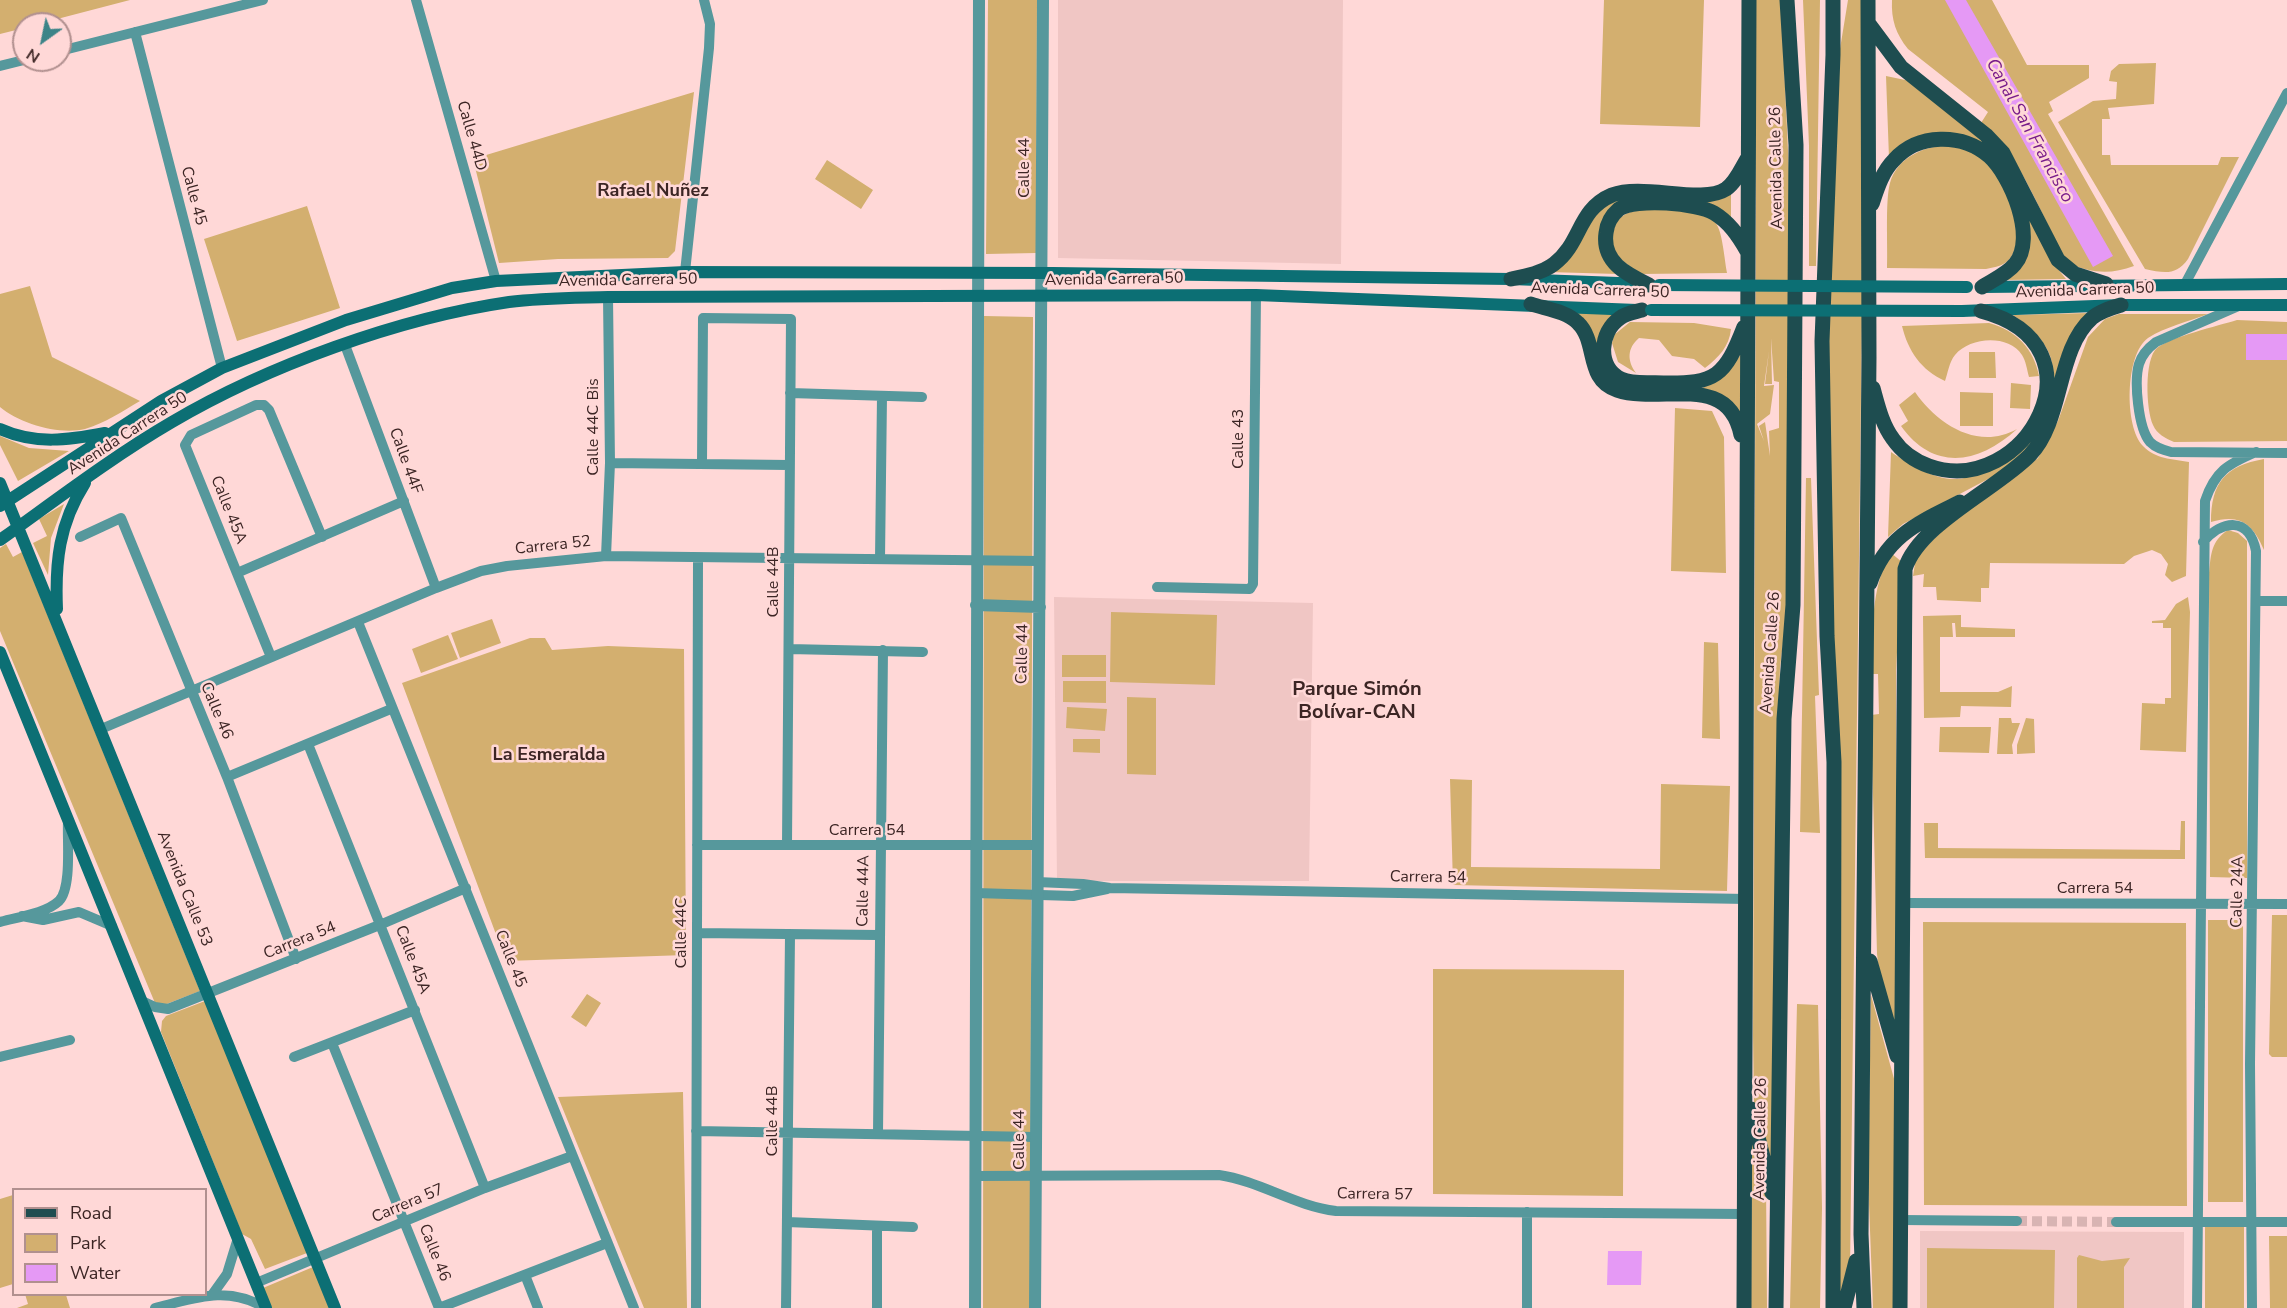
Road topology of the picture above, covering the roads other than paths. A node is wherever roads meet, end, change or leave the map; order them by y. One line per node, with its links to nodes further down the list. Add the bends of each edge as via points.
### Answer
1 (263, 0): 12 (street)
2 (416, 0): 23 (street, Calle 44D)
3 (704, 0): 19 (street, via 710,24 709,48)
4 (979, 0): 21 (street)
5 (1043, 0): 20 (street, Calle 44)
6 (1749, 0): 16 (main road, Avenida Calle 26)
7 (1787, 0): 134 (main road, Avenida Calle 26, via 1796,145 1794,593 1784,730)
8 (1833, 0): 14 (main road)
9 (1842, 0): 14 (main road)
10 (1868, 0): 11 (main road)
11 (1868, 23): 17 (main road); 24 (main road, via 1901,67 2003,153 2058,260 2075,274)
12 (135, 32): 13 (street); 41 (street, Calle 45)
13 (72, 48)
14 (1833, 55): 166 (main road, via 1822,341 1827,636 1834,762)
15 (2287, 93): 25 (street)
16 (1748, 156): 18 (main road, Avenida Calle 26); 22 (main road, via 1733,182 1716,193 1628,191 1603,199 1589,210 1561,258 1544,270)
17 (1868, 216): 28 (main road, via 1886,171 1905,150 1936,139 1978,148 2005,176 2024,231 2022,253 2016,264); 42 (main road)
18 (1748, 252): 27 (main road, via 1727,222 1707,210 1667,204 1627,206 1610,220 1608,252 1616,266); 39 (main road, Avenida Calle 26)
19 (685, 273): 21 (main road, Avenida Carrera 50); 23 (main road, Avenida Carrera 50)
20 (1041, 273): 21 (main road, Avenida Carrera 50); 22 (main road, Avenida Carrera 50); 32 (street, Calle 44)
21 (977, 274): 31 (street)
22 (1511, 279): 27 (main road, Avenida Carrera 50)
23 (495, 281): 41 (main road, Avenida Carrera 50, via 452,288 346,320)
24 (2106, 284): 25 (main road, Avenida Carrera 50); 28 (main road, Avenida Carrera 50)
25 (2185, 284): 26 (main road, Avenida Carrera 50)
26 (2287, 284)
27 (1654, 285): 28 (main road, Avenida Carrera 50, bridge)
28 (1974, 287)
29 (1256, 295): 32 (main road, Avenida Carrera 50); 33 (main road, Avenida Carrera 50); 71 (street, Calle 43, via 1253,584 1250,589)
30 (608, 297): 31 (main road, Avenida Carrera 50); 40 (main road, Avenida Carrera 50, via 509,302 440,315); 50 (street, Calle 44C Bis)
31 (977, 297): 32 (main road, Avenida Carrera 50); 68 (street)
32 (1041, 298): 69 (street, Calle 44)
33 (1531, 304): 37 (main road, Avenida Carrera 50); 53 (main road, via 1564,314 1578,323 1587,338 1597,374 1612,388 1632,393 1703,395 1725,404 1738,423)
34 (2242, 304): 35 (main road, Avenida Carrera 50); 36 (main road, Avenida Carrera 50); 48 (street, via 2156,342 2142,356 2137,373 2140,421 2150,441 2171,452)
35 (2121, 305): 38 (main road, Avenida Carrera 50); 56 (main road, via 2098,314 2084,327 2042,439 2019,465)
36 (2287, 305)
37 (1646, 310): 38 (main road, Avenida Carrera 50, bridge); 39 (main road, via 1626,314 1614,323 1603,349 1612,372 1621,379 1690,383 1711,377 1730,358)
38 (1981, 311): 42 (main road, via 2005,318 2028,333 2038,344 2045,362 2048,380 2040,415 2006,455 1974,469 1958,471 1940,470 1910,456 1887,429)
39 (1747, 318): 53 (main road, Avenida Calle 26)
40 (345, 345): 54 (main road, Avenida Carrera 50, via 292,363 197,408); 57 (street, Calle 44F)
41 (222, 368): 47 (main road, Avenida Carrera 50)
42 (1869, 375): 73 (main road)
43 (790, 393): 44 (street); 51 (street, Calle 44B, via 791,319 703,318); 52 (street, Calle 44B)
44 (882, 396): 45 (street); 67 (street)
45 (922, 398)
46 (0, 429): 47 (main road, via 23,437 56,441)
47 (112, 432): 58 (main road, Avenida Carrera 50)
48 (2256, 452): 49 (street); 63 (street, via 2228,464 2214,481 2205,501)
49 (2287, 453)
50 (610, 463): 51 (street); 64 (street, Calle 44C Bis)
51 (702, 463): 52 (street)
52 (789, 465): 65 (street, Calle 44B)
53 (1747, 476): 100 (main road, Avenida Calle 26)
54 (88, 478): 59 (main road, Avenida Carrera 50); 78 (main road, via 60,537 55,572)
55 (0, 483): 58 (main road, Avenida Calle 53)
56 (1992, 486): 73 (main road, via 1904,531 1878,563); 101 (main road, via 1933,531 1918,546 1905,569)
57 (404, 501): 61 (street); 72 (street, Calle 44F)
58 (4, 503): 59 (main road, Avenida Calle 53)
59 (19, 527): 62 (main road, Avenida Carrera 50); 78 (main road, Avenida Calle 53)
60 (80, 537): 86 (street, Calle 46, via 121,518)
61 (322, 537): 70 (street); 70 (street, Calle 45A, via 269,410 256,405 191,435 185,445)
62 (0, 540)
63 (2203, 542): 74 (street, Calle 24A, via 2223,525 2237,525 2247,532 2256,551); 102 (street)
64 (606, 556): 66 (street, Carrera 52); 72 (street, Carrera 52, via 507,566)
65 (789, 557): 66 (street, Carrera 52); 67 (street, Carrera 52); 80 (street, Calle 44B)
66 (698, 558): 92 (street, Calle 44C)
67 (880, 558): 68 (street, Carrera 52)
68 (976, 559): 69 (street, Carrera 52); 76 (street)
69 (1040, 561): 77 (street, Calle 44)
70 (237, 573): 84 (street, Calle 45A)
71 (1157, 587)
72 (436, 588): 79 (street, Carrera 52)
73 (1867, 593): 109 (main road)
74 (2257, 600): 75 (street); 103 (street, Calle 24A)
75 (2287, 601)
76 (976, 605): 77 (street); 96 (street)
77 (1040, 607): 94 (street, Calle 44)
78 (57, 620): 88 (main road, Avenida Calle 53)
79 (358, 622): 84 (street, Carrera 52); 87 (street, Calle 45)
80 (789, 649): 81 (street); 93 (street, Calle 44B)
81 (883, 650): 83 (street); 95 (street, Calle 44A)
82 (0, 652): 85 (main road)
83 (923, 652)
84 (271, 657): 86 (street, Carrera 52)
85 (4, 668): 91 (main road)
86 (191, 691): 88 (street, Carrera 52); 90 (street, Calle 46)
87 (391, 709): 89 (street); 97 (street, Calle 45)
88 (101, 729): 114 (main road, Avenida Calle 53)
89 (309, 744): 90 (street); 107 (street, Calle 45A)
90 (227, 777): 113 (street, Calle 46)
91 (68, 815): 105 (street, via 64,891 59,901 49,907); 108 (main road)
92 (697, 845): 93 (street, Carrera 54); 110 (street, Calle 44C)
93 (787, 845): 95 (street, Carrera 54)
94 (1038, 845): 96 (street, Carrera 54); 98 (street, Calle 44)
95 (879, 846): 96 (street, Carrera 54); 112 (street, Calle 44A)
96 (976, 846): 99 (street)
97 (466, 888): 107 (street, Carrera 54); 128 (street, Calle 45)
98 (1037, 888): 99 (street, Carrera 54); 100 (street, Carrera 54, via 1083,884 1110,888); 127 (street, Calle 44)
99 (976, 893): 126 (street)
100 (1746, 899): 122 (main road, Avenida Calle 26)
101 (1902, 903): 102 (street, Carrera 54); 121 (main road)
102 (2202, 904): 103 (street, Carrera 54); 140 (street)
103 (2252, 904): 104 (street, Carrera 54); 141 (street, Calle 24A)
104 (2287, 904)
105 (22, 916): 106 (street); 108 (street, via 43,920 79,912)
106 (0, 922)
107 (382, 924): 113 (street, Carrera 54); 116 (street, Calle 45A)
108 (112, 926): 115 (main road)
109 (1863, 926): 121 (main road, via 1873,977); 145 (main road)
110 (697, 933): 111 (street); 123 (street, Calle 44C)
111 (790, 935): 112 (street); 124 (street, Calle 44B)
112 (878, 935): 125 (street, Calle 44A)
113 (296, 959): 114 (street, Carrera 54)
114 (208, 993): 115 (street, Carrera 54, via 168,1009); 148 (main road, Avenida Calle 53)
115 (142, 1002): 146 (main road)
116 (415, 1010): 118 (street); 131 (street, Calle 45A)
117 (70, 1040): 119 (street)
118 (332, 1043): 120 (street); 137 (street, Calle 46)
119 (0, 1057)
120 (294, 1057)
121 (1902, 1077): 135 (main road)
122 (1746, 1088): 133 (main road, Avenida Calle 26); 134 (main road)
123 (696, 1131): 124 (street); 158 (street, Calle 44C)
124 (789, 1133): 125 (street); 138 (street, Calle 44B)
125 (878, 1134): 126 (street)
126 (976, 1136): 127 (street); 130 (street)
127 (1036, 1137): 129 (street, Calle 44)
128 (573, 1156): 131 (street, Carrera 57); 147 (street, Calle 45)
129 (1036, 1175): 130 (street, Carrera 57); 132 (street, Carrera 57, via 1219,1175 1328,1210); 162 (street, Calle 44)
130 (975, 1176): 161 (street)
131 (485, 1188): 137 (street, Carrera 57)
132 (1527, 1212): 133 (street, Carrera 57); 163 (street)
133 (1744, 1214): 164 (main road, Avenida Calle 26)
134 (1777, 1220): 165 (main road, Avenida Calle 26)
135 (1901, 1220): 136 (street); 169 (main road)
136 (2017, 1221)
137 (405, 1222): 148 (street, Carrera 57); 155 (street, Calle 46)
138 (787, 1222): 143 (street); 159 (street, Calle 44B)
139 (2116, 1222): 140 (street)
140 (2197, 1222): 141 (street); 170 (street)
141 (2250, 1222): 142 (street); 171 (street, Calle 24A)
142 (2287, 1222)
143 (878, 1226): 144 (street); 160 (street)
144 (914, 1227)
145 (1861, 1234): 167 (main road); 168 (main road)
146 (238, 1238): 150 (main road); 151 (street, via 227,1274)
147 (607, 1243): 149 (street); 157 (street, Calle 45)
148 (315, 1259): 150 (street, Carrera 57); 154 (main road, Avenida Calle 53)
149 (525, 1275): 155 (street); 156 (street)
150 (256, 1283): 153 (main road)
151 (212, 1295): 152 (street); 153 (street, via 244,1296)
152 (156, 1308)
153 (265, 1308)
154 (335, 1308)
155 (439, 1308)
156 (538, 1308)
157 (634, 1308)
158 (696, 1308)
159 (786, 1308)
160 (877, 1308)
161 (975, 1308)
162 (1035, 1308)
163 (1527, 1308)
164 (1744, 1308)
165 (1776, 1308)
166 (1833, 1308)
167 (1845, 1308)
168 (1864, 1308)
169 (1900, 1308)
170 (2197, 1308)
171 (2252, 1308)

